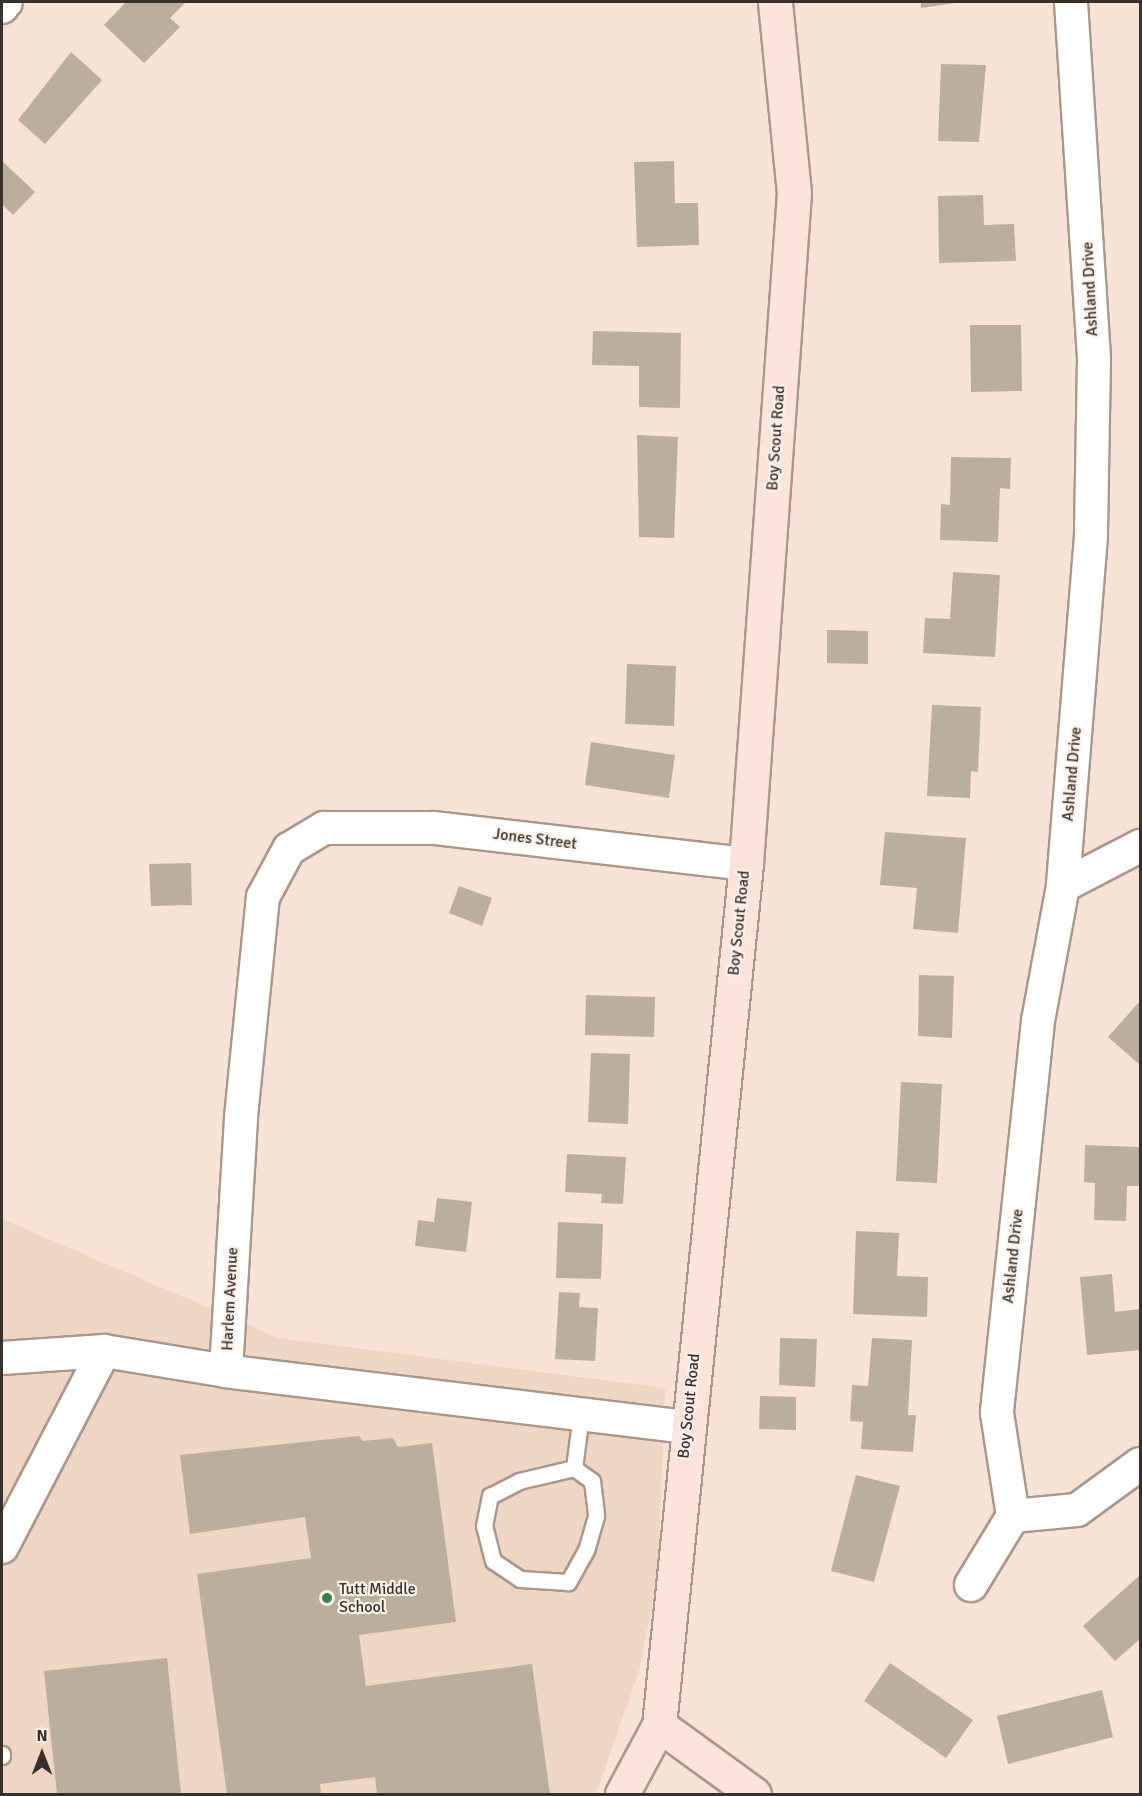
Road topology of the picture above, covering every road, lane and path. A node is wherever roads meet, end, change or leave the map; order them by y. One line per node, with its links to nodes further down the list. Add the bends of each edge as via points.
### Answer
1 (6, 2): 4 (street)
2 (775, 2): 7 (street, Boy Scout Road, via 794,193)
3 (1071, 2): 8 (street, Ashland Drive, via 1094,359 1091,536)
4 (2, 6)
5 (324, 828): 7 (street, Jones Street, via 434,828); 11 (street, Harlem Avenue, via 289,849 263,897 241,1117)
6 (1140, 846): 8 (street)
7 (746, 864): 13 (street, Boy Scout Road)
8 (1063, 886): 16 (street, Ashland Drive, via 1038,1021 996,1413)
9 (104, 1351): 10 (street); 11 (street); 17 (street)
10 (2, 1358)
11 (226, 1371): 12 (street, Harlem Avenue)
12 (581, 1414): 13 (street, Harlem Avenue); 15 (lane)
13 (686, 1427): 19 (street, Boy Scout Road)
14 (1140, 1464): 16 (street, via 1077,1510)
15 (574, 1468): 15 (lane, via 519,1481 490,1496 484,1526 493,1561 520,1579 567,1582 586,1550 596,1516 592,1481)
16 (1026, 1515): 18 (street)
17 (2, 1547)
18 (970, 1585)
19 (659, 1725): 20 (street); 21 (street)
20 (622, 1794)
21 (754, 1794)

